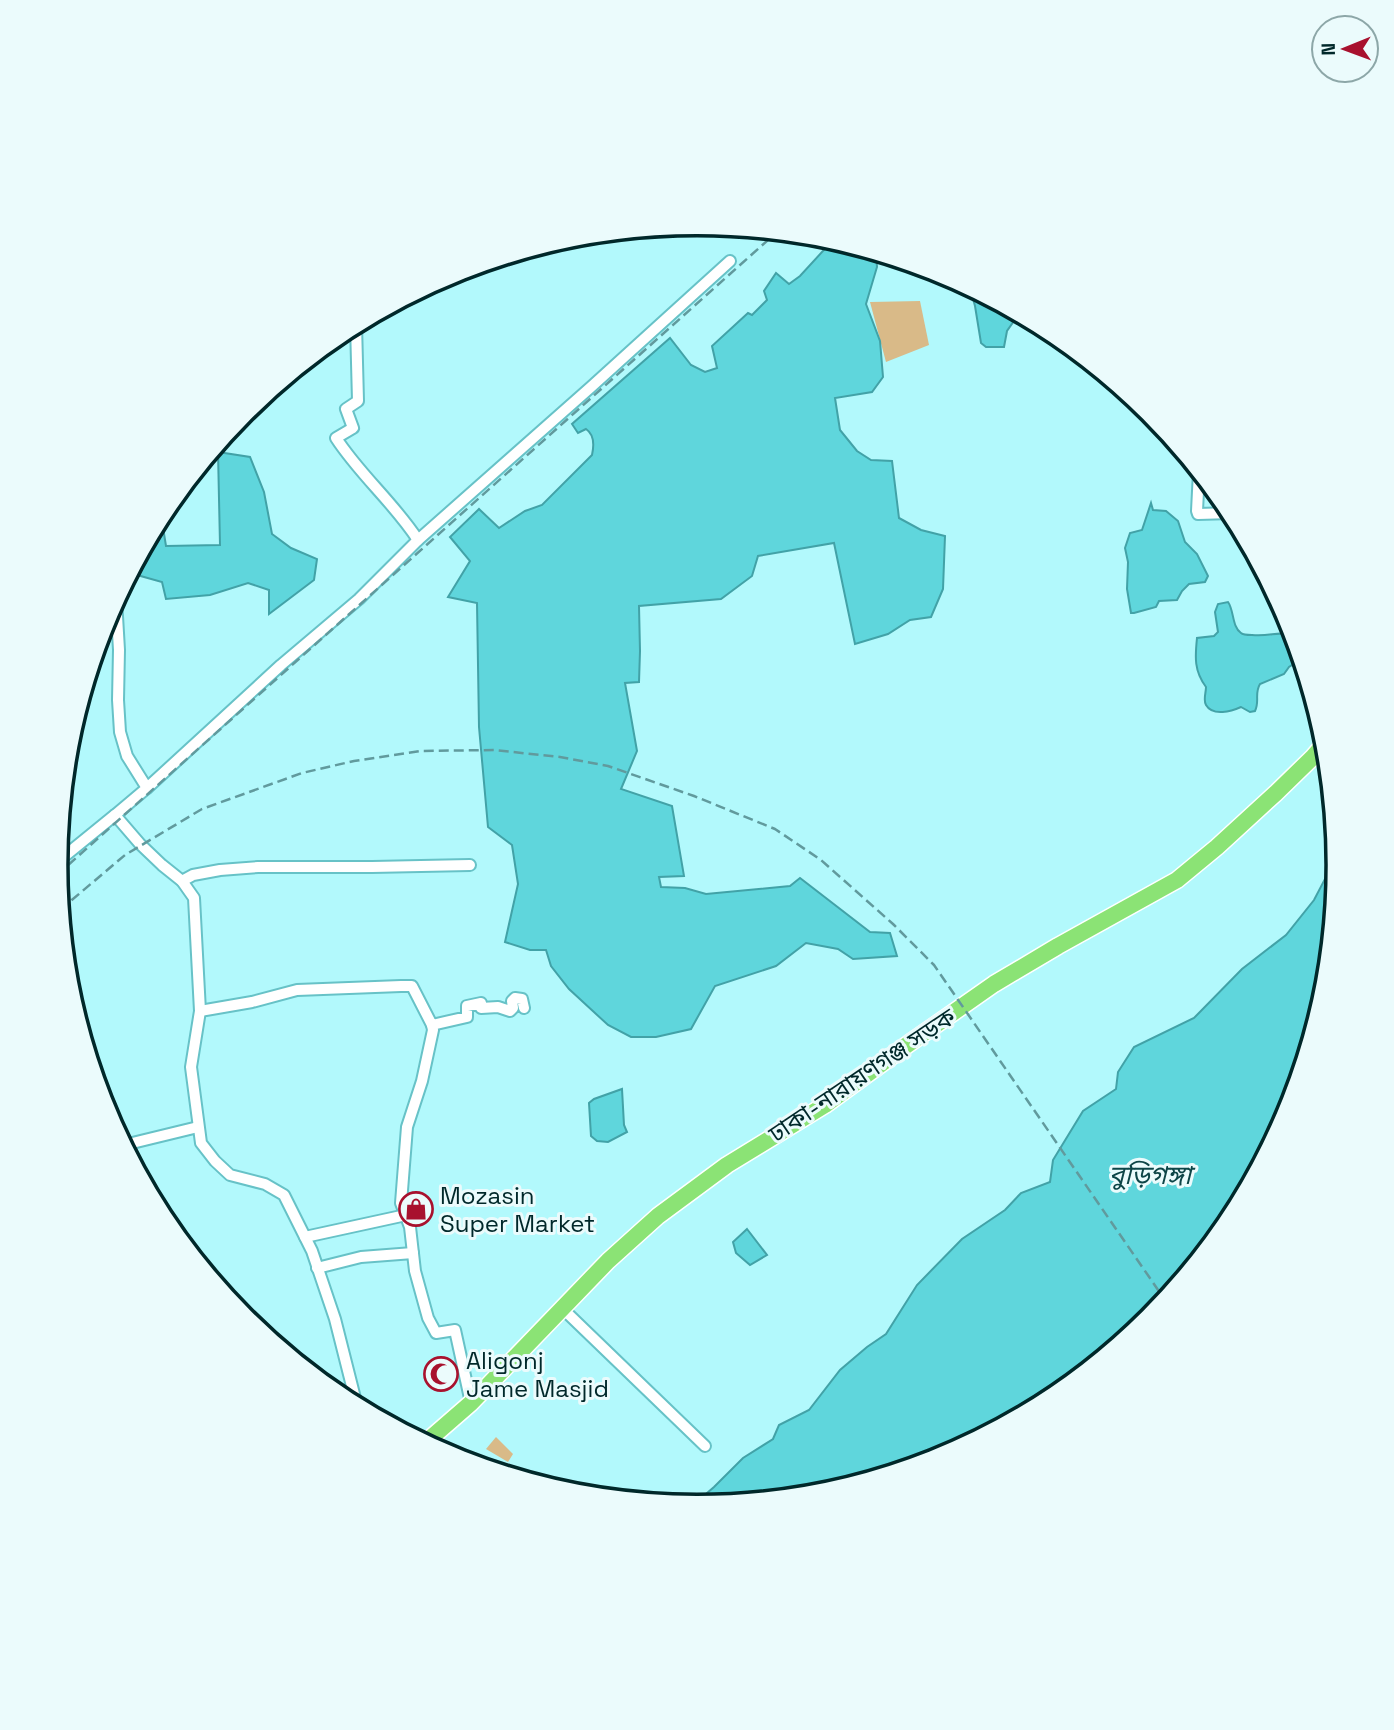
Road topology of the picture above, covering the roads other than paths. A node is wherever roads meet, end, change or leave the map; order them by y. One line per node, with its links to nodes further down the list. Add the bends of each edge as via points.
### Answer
1 (730, 261): 5 (street)
2 (356, 337): 5 (street, via 358,401 346,409 353,428 336,438)
3 (1198, 485): 4 (street, via 1198,514)
4 (1218, 513)
5 (418, 540): 8 (street, via 359,599)
6 (117, 621): 8 (street, via 120,732 127,757)
7 (1316, 754): 22 (highway, ঢাকা-নারায়ণগঞ্জ সড়ক, via 1177,880 994,984 825,1105 727,1166 658,1216)
8 (147, 788): 9 (street)
9 (115, 815): 10 (street); 12 (street)
10 (69, 853)
11 (470, 865): 12 (street, via 258,867 220,870)
12 (182, 881): 14 (street, via 194,898)
13 (524, 1008): 15 (street, via 522,999 515,998 510,1011 473,1003 467,1006 467,1017)
14 (200, 1012): 15 (street, via 297,990 412,986); 16 (street, via 191,1067)
15 (432, 1025): 18 (street, via 422,1081 407,1127 401,1203)
16 (198, 1127): 17 (street); 19 (street, via 201,1143 230,1175 265,1184 284,1195)
17 (133, 1143)
18 (406, 1215): 19 (street); 20 (street)
19 (305, 1237): 21 (street)
20 (413, 1253): 21 (street, via 361,1257); 24 (street, via 428,1318 436,1333 455,1330)
21 (317, 1268): 23 (street)
22 (563, 1308): 24 (highway, ঢাকা-নারায়ণগঞ্জ সড়ক); 26 (street)
23 (353, 1391)
24 (471, 1402): 25 (highway, ঢাকা-নারায়ণগঞ্জ সড়ক)
25 (433, 1436)
26 (705, 1446)

